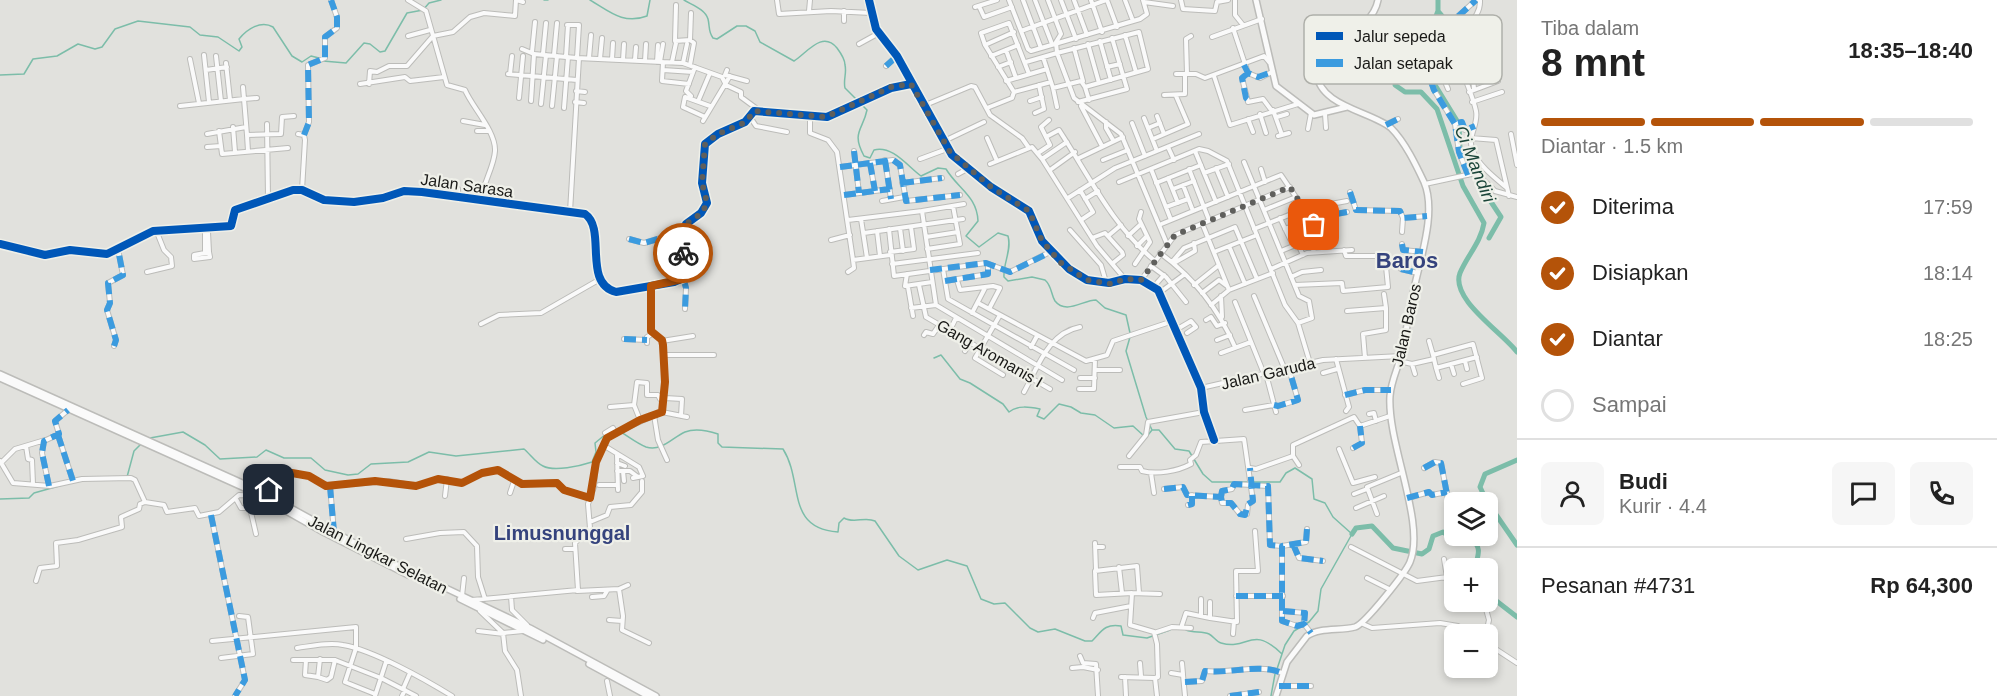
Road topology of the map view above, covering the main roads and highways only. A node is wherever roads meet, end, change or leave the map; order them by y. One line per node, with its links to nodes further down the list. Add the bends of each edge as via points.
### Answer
1 (1256, 0): 5 (main road, via 1278,88 1311,113 1325,114)
2 (1378, 0): 3 (main road, Jalan Baros)
3 (1371, 15)
4 (1321, 84): 5 (main road, Jalan Baros)
5 (1347, 107): 13 (main road, Jalan Baros, via 1386,125 1398,137 1428,195 1423,252 1391,390 1390,416 1407,498 1412,556 1363,624 1311,633 1279,671)
6 (0, 376): 7 (main road, Jalan Lingkar Selatan)
7 (69, 408): 8 (main road, Jalan Lingkar Selatan, via 261,496); 8 (main road, Jalan Lingkar Selatan, via 243,483)
8 (377, 558): 9 (main road, Jalan Lingkar Selatan); 9 (main road, Jalan Lingkar Selatan)
9 (471, 602): 10 (main road, Jalan Lingkar Selatan)
10 (528, 629): 11 (main road, Jalan Lingkar Selatan); 12 (main road, Jalan Lingkar Selatan)
11 (648, 696)
12 (656, 696)
13 (1276, 696)

